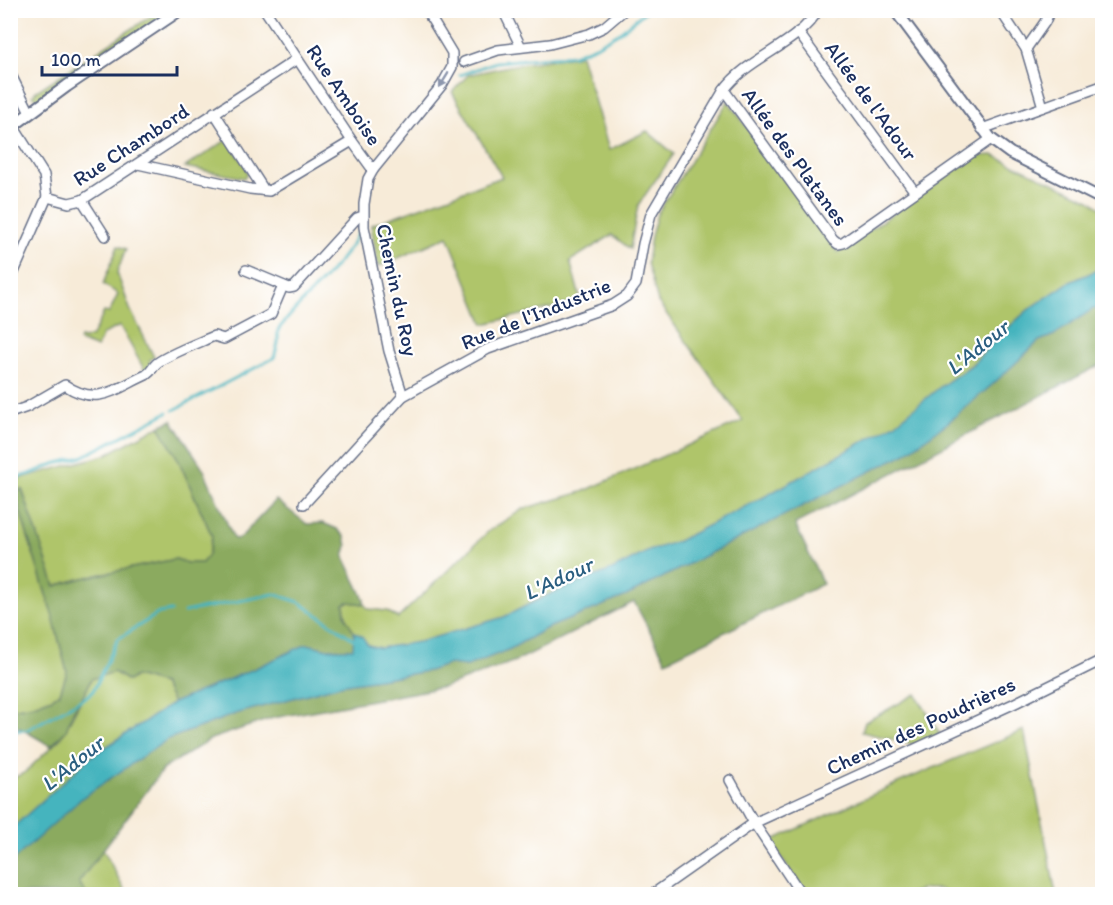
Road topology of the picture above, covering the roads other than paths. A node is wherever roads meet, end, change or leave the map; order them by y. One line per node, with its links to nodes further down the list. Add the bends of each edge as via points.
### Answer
1 (180, 10): 20 (street)
2 (265, 10): 13 (street, Rue Amboise)
3 (426, 10): 26 (street, Chemin du Roy, one-way to 26, via 452,53 452,67 442,85)
4 (503, 10): 11 (street)
5 (624, 10): 11 (street, via 589,34)
6 (818, 10): 10 (street, Rue de l'Industrie)
7 (896, 10): 22 (street)
8 (1000, 10): 12 (street)
9 (1050, 10): 12 (street)
10 (798, 32): 17 (street, Rue de l'Industrie, via 734,77); 28 (street, Allée de l'Adour)
11 (521, 47): 14 (street)
12 (1026, 50): 18 (street)
13 (297, 59): 19 (street, Rue Chambord); 24 (street, Rue Amboise)
14 (464, 62)
15 (10, 73): 20 (street)
16 (1102, 86): 18 (street)
17 (724, 90): 28 (street, Allée des Platanes, via 838,244); 37 (street, Rue de l'Industrie, via 659,197 643,244 636,284 627,296 613,305 488,349)
18 (1043, 107): 22 (street)
19 (214, 112): 25 (street, Rue Chambord); 27 (street)
20 (30, 113): 21 (street)
21 (12, 127): 29 (street, Rue Chambord, via 44,175)
22 (982, 129): 23 (street)
23 (991, 139): 28 (street); 30 (street, via 1010,153)
24 (352, 141): 26 (street, Rue Amboise); 27 (street, via 269,191)
25 (138, 164): 27 (street); 31 (street, Rue Chambord)
26 (373, 170): 32 (street, Chemin du Roy)
27 (264, 190)
28 (915, 192)
29 (47, 197): 31 (street, Rue Chambord, via 69,203); 35 (street)
30 (1102, 199)
31 (82, 200): 33 (street)
32 (363, 216): 36 (street, via 297,285); 37 (street, Chemin du Roy, via 389,351)
33 (105, 236)
34 (246, 270): 36 (street)
35 (11, 276)
36 (283, 286): 38 (street, via 271,314 224,339 214,336 156,363 146,375 97,396 78,394 65,385)
37 (403, 396): 39 (street, Rue de l'Industrie)
38 (10, 413)
39 (304, 504)
40 (1102, 660): 42 (street, Chemin des Poudrières)
41 (730, 780): 42 (street)
42 (754, 823): 43 (street, Chemin des Poudrières); 44 (street)
43 (653, 894)
44 (801, 894)

